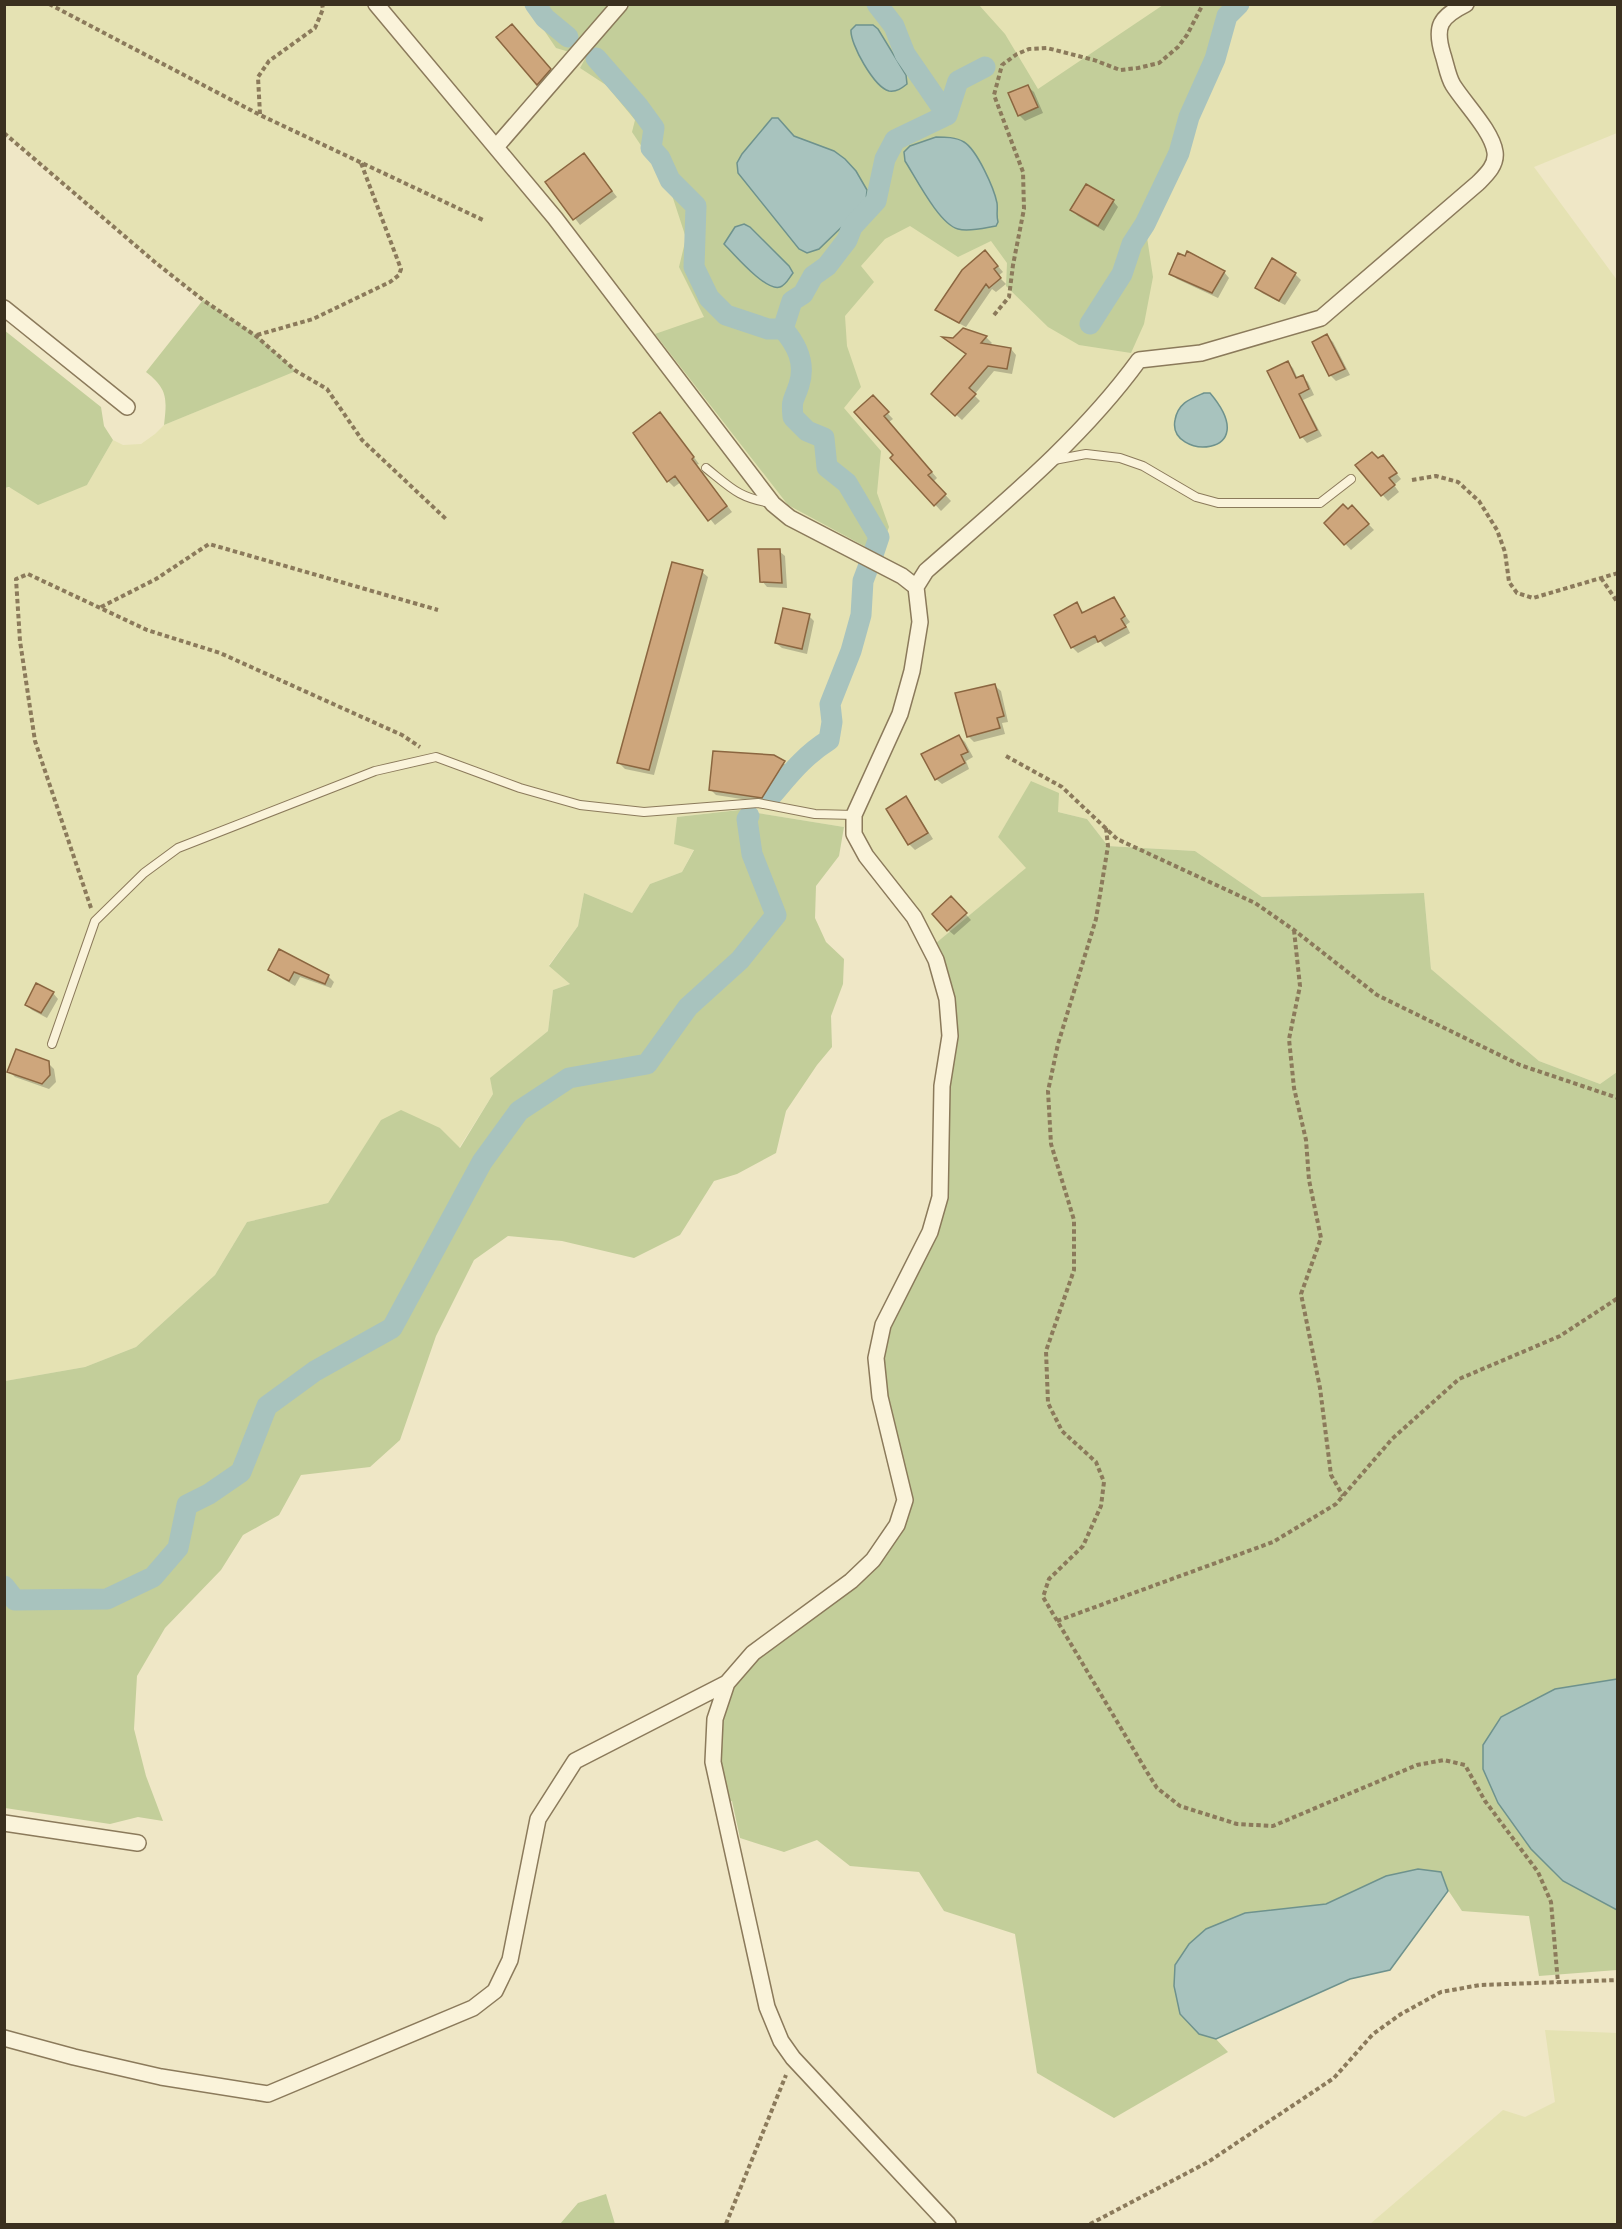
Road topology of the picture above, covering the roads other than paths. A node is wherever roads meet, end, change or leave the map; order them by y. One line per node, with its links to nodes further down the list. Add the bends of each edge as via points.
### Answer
1 (376, 4): 4 (street)
2 (620, 4): 4 (street)
3 (1466, 4): 7 (street, via 1440,22 1438,38 1451,83 1488,135 1495,153 1492,168 1321,318 1202,353 1139,360 1114,394)
4 (496, 147): 10 (street, via 555,218)
5 (4, 308): 6 (street)
6 (127, 407)
7 (1050, 461): 9 (lane, via 1086,454 1120,458 1143,466 1196,497 1218,503 1320,503); 11 (street, via 926,571)
8 (706, 468): 10 (lane, via 736,493)
9 (1352, 479)
10 (773, 504): 11 (street, via 790,518)
11 (916, 587): 12 (street, via 920,622 906,693)
12 (854, 815): 13 (lane, via 815,814 758,803 644,812 580,805 436,757 375,771 178,848 144,873 95,921); 14 (street, via 854,834 866,856 915,917 936,960 947,999 950,1036 942,1086 940,1197 930,1232 883,1325 876,1358 880,1397 905,1500 897,1525 873,1560 851,1581 753,1653)
13 (52, 1044)
14 (728, 1683): 17 (street, via 575,1761 538,1819 510,1960 495,1991 473,2008 268,2094 161,2077); 18 (street, via 715,1719 713,1762 767,2007 793,2058)
15 (4, 1823): 16 (street)
16 (138, 1843)
17 (4, 2038)
18 (948, 2224)

